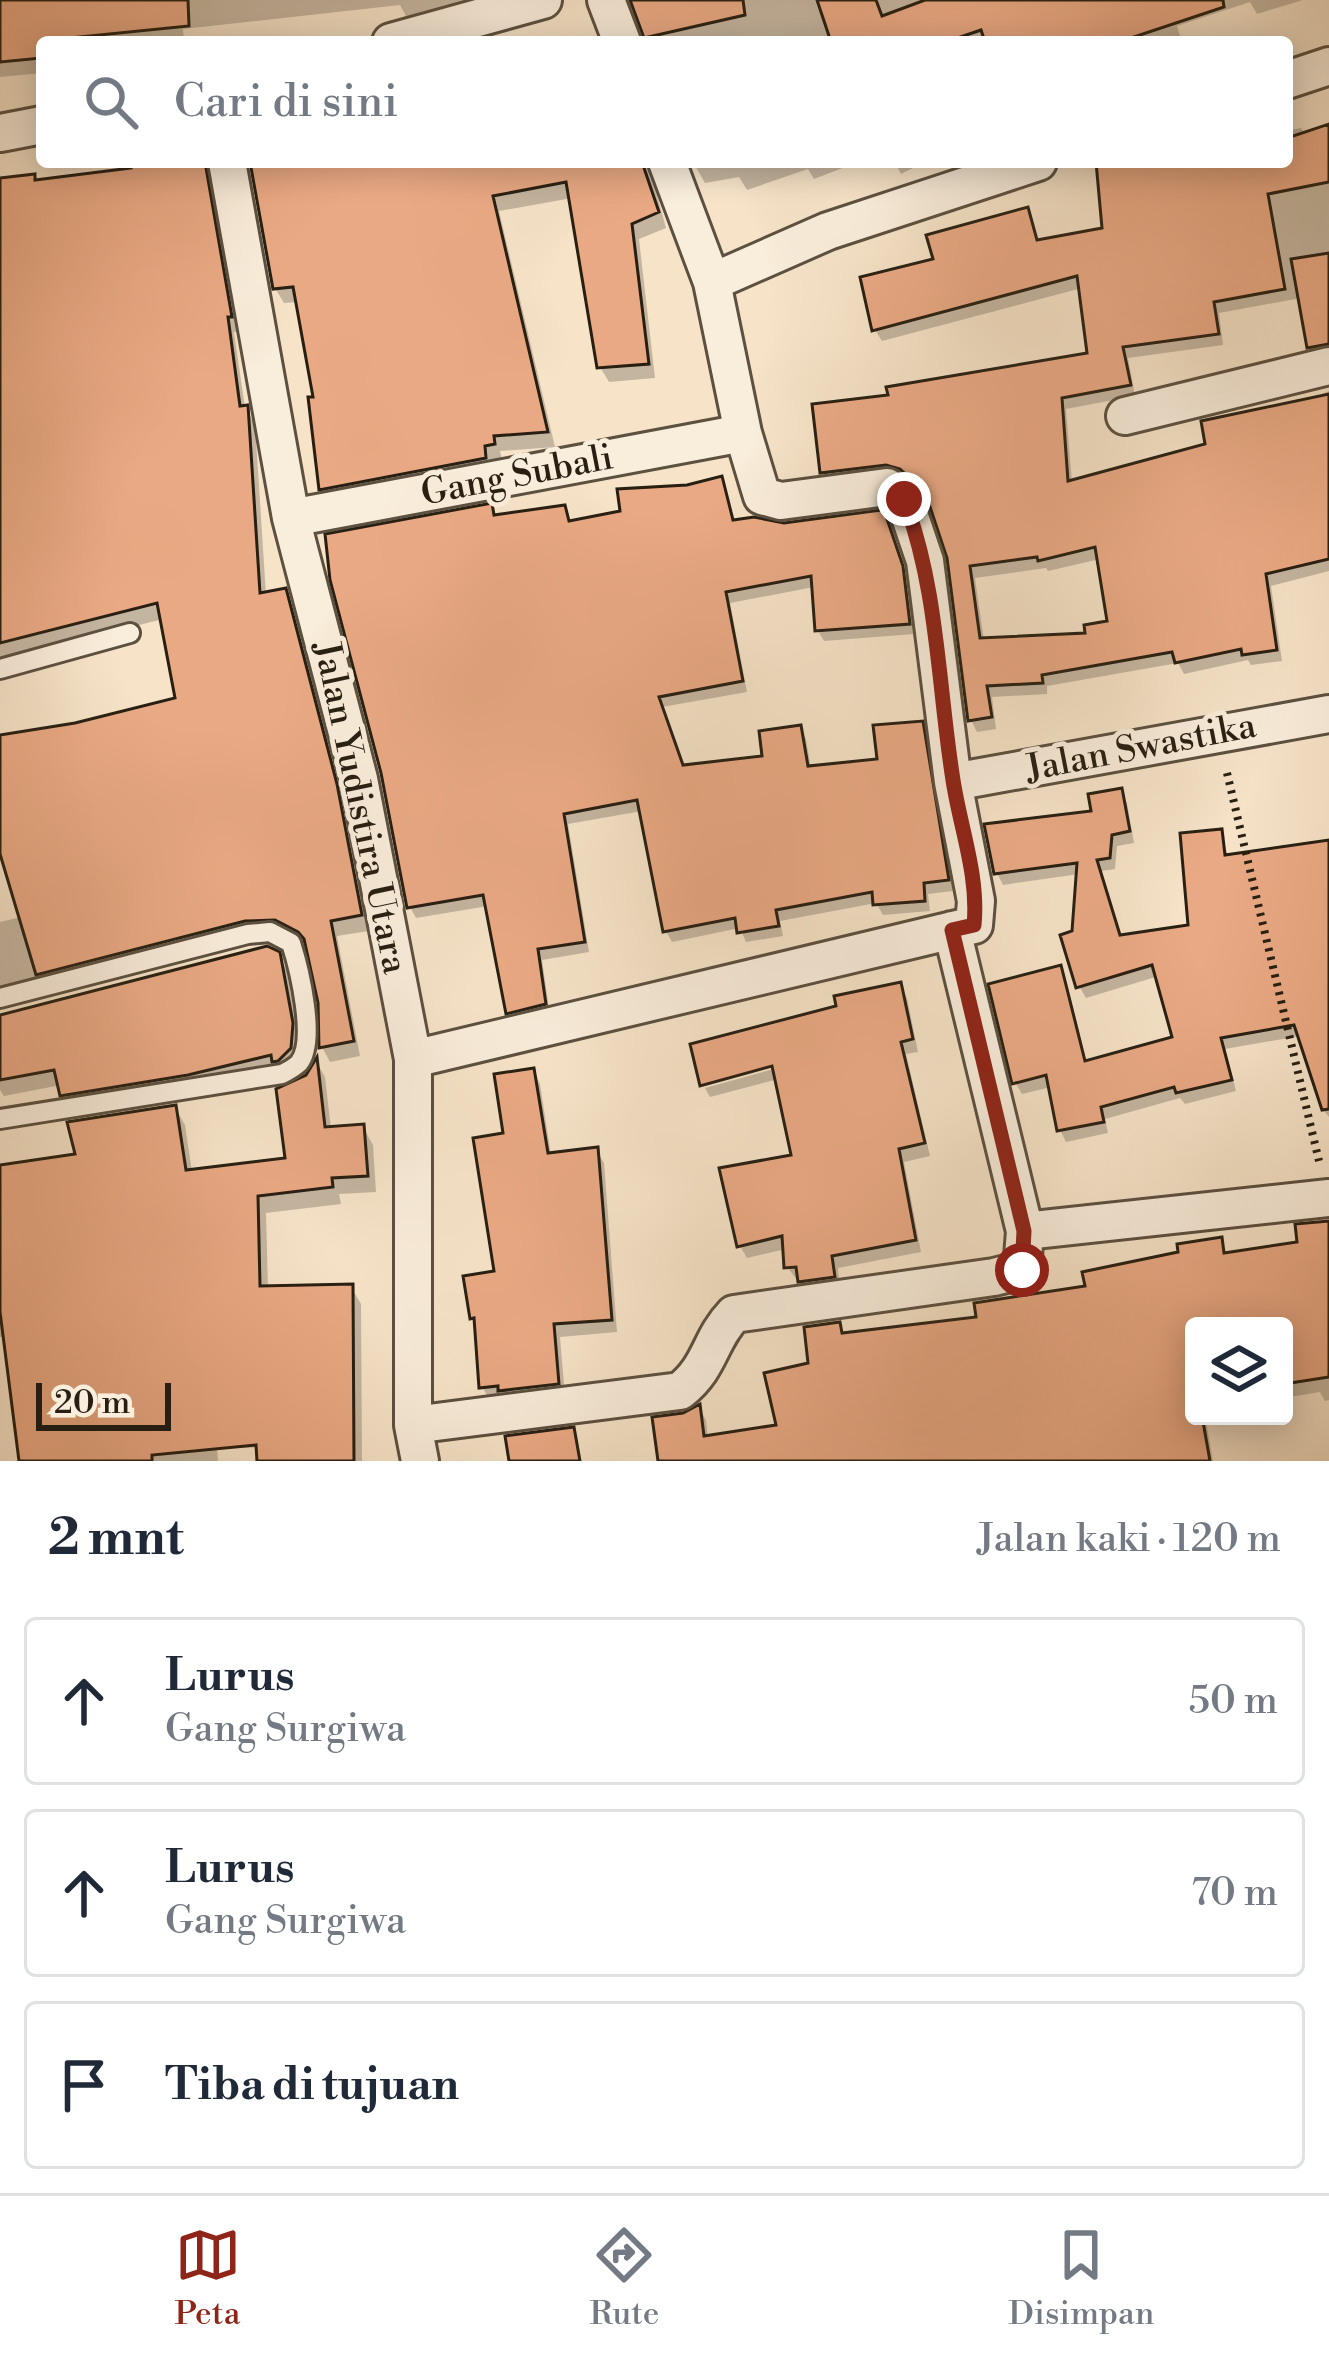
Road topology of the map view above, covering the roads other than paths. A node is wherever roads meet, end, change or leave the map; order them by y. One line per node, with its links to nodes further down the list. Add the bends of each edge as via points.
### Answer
1 (543, 0): 3 (street)
2 (606, 0): 4 (street)
3 (414, 36)
4 (620, 36)
5 (1329, 67): 6 (street)
6 (1293, 78)
7 (36, 126): 8 (street)
8 (0, 134)
9 (228, 168): 16 (street, Jalan Yudistira Utara)
10 (669, 168): 12 (street)
11 (1020, 168): 12 (street, via 828,231)
12 (712, 282): 15 (street)
13 (1329, 366): 14 (street)
14 (1125, 416)
15 (742, 433): 16 (street, Gang Subali); 20 (street, via 762,496 781,501 887,487 904,499 925,561)
16 (291, 518): 23 (street, Jalan Yudistira Utara, via 359,778)
17 (130, 633): 18 (lane)
18 (0, 669)
19 (1329, 714): 20 (street, Jalan Swastika)
20 (953, 782): 21 (street, via 976,901)
21 (963, 928): 23 (street); 26 (street)
22 (0, 998): 24 (lane, via 270,932 291,943 302,976 306,1050 282,1075)
23 (413, 1059): 27 (street, Jalan Yudistira Utara)
24 (0, 1119)
25 (1328, 1198): 26 (street)
26 (1024, 1231): 27 (street, via 1022,1270 734,1314 718,1330 706,1365 680,1391)
27 (416, 1443)

